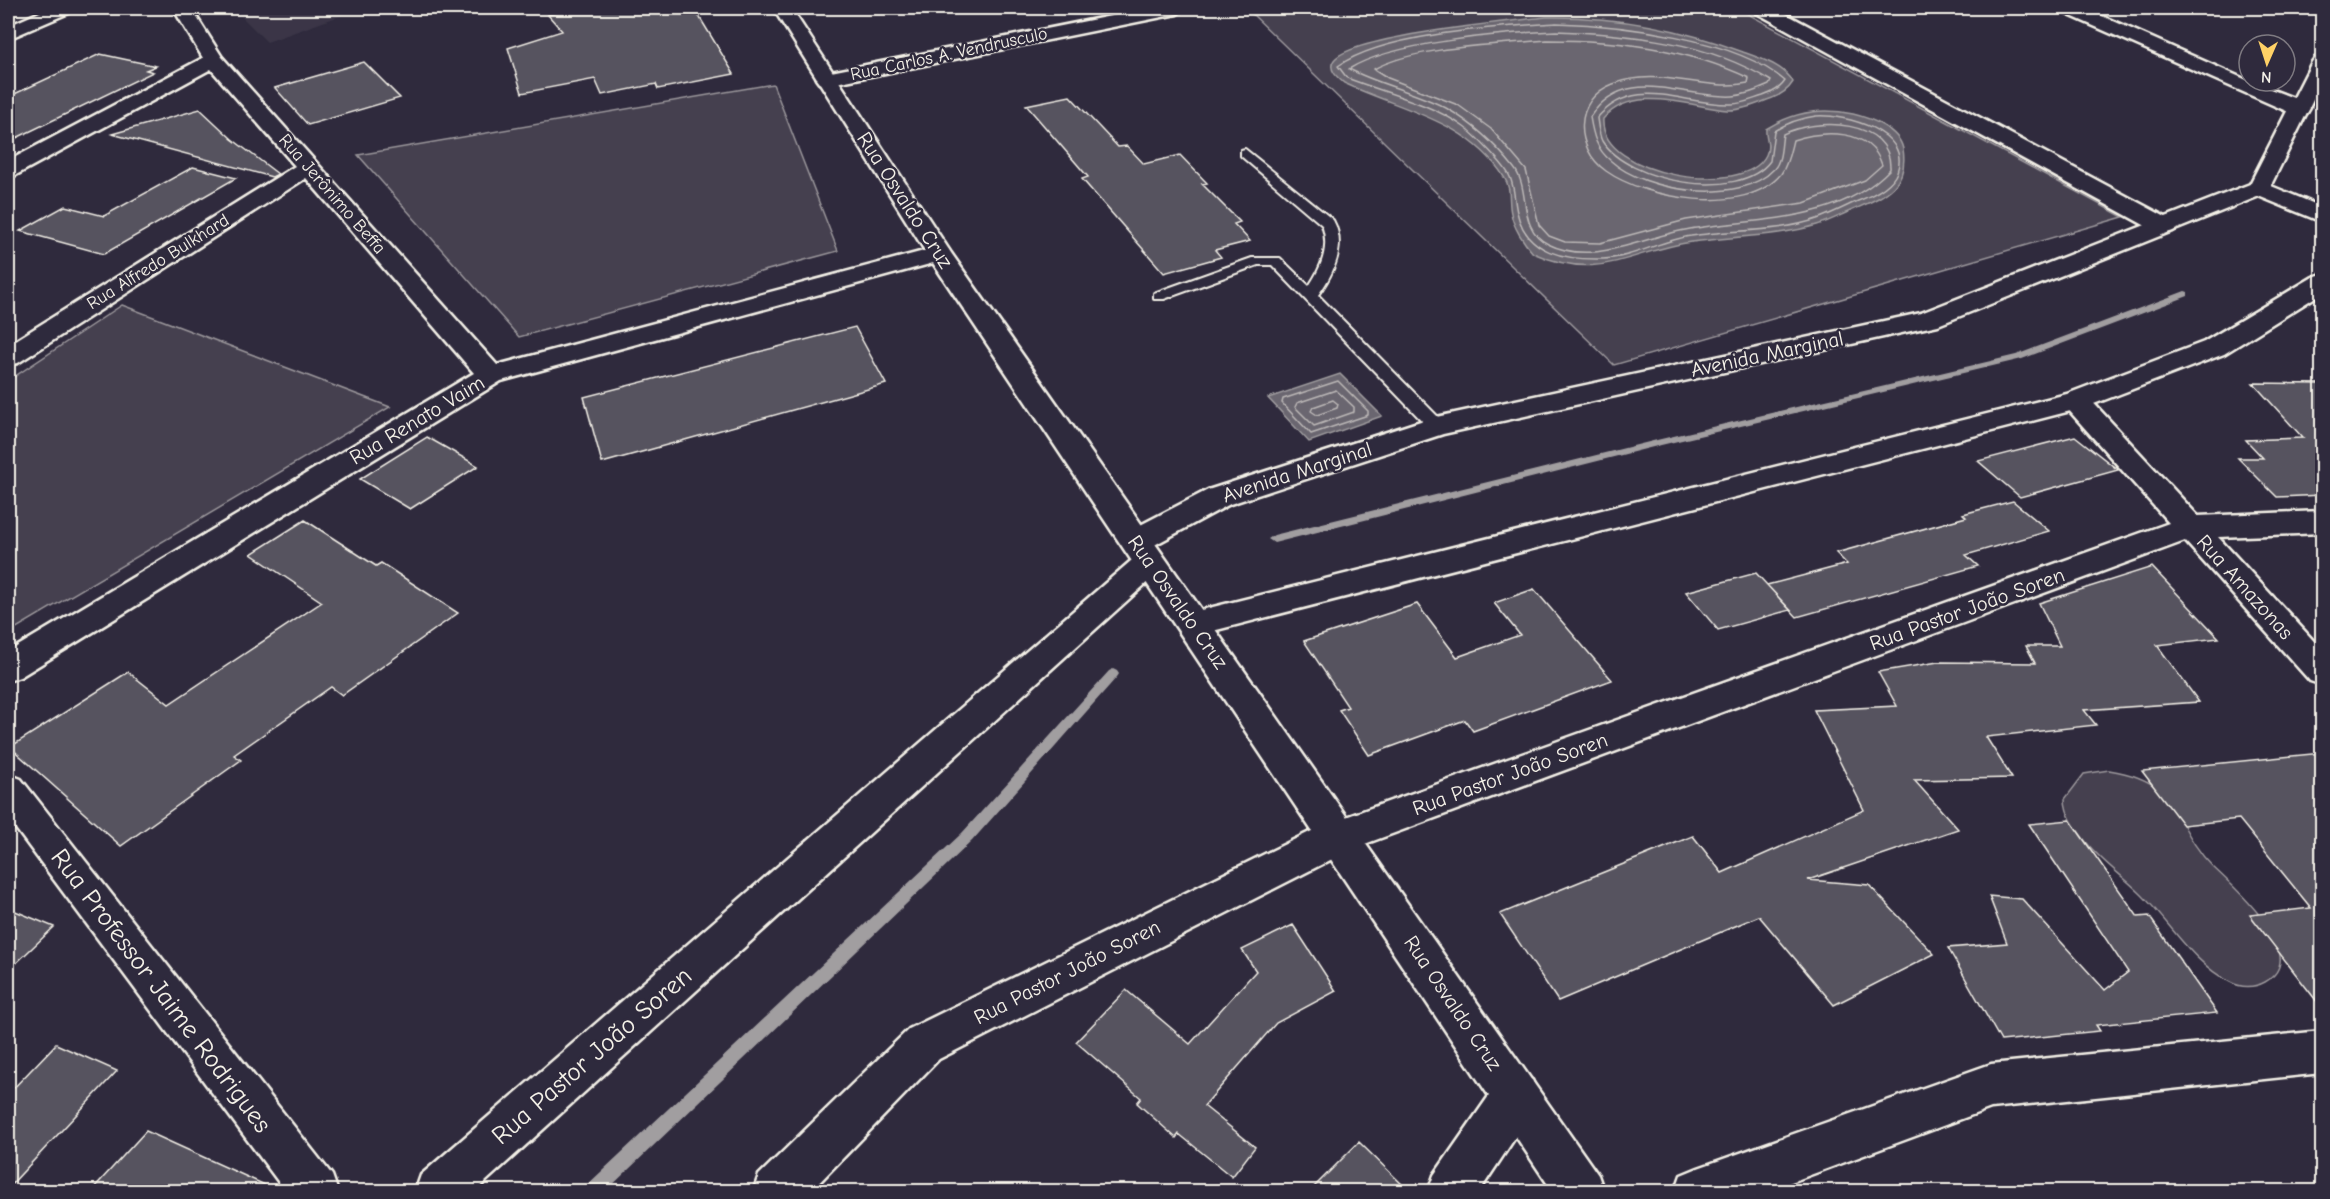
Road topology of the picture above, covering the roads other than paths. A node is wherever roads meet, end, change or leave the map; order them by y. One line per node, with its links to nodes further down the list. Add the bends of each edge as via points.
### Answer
1 (64, 8): 7 (main road)
2 (182, 8): 8 (main road, Rua Jerônimo Beffa)
3 (782, 8): 10 (main road, Rua Osvaldo Cruz)
4 (1177, 8): 10 (main road, Rua Carlos A. Vendrusculo)
5 (1762, 8): 17 (main road)
6 (2069, 8): 11 (main road)
7 (8, 33)
8 (214, 60): 13 (main road, Rua Jerônimo Beffa); 14 (main road)
9 (2322, 62): 11 (main road)
10 (826, 79): 18 (main road, Rua Osvaldo Cruz)
11 (2299, 108): 15 (main road)
12 (1245, 153): 21 (lane, via 1328,223 1334,239 1326,275)
13 (308, 167): 22 (main road, Rua Alfredo Bulkhard); 23 (main road, Rua Jerônimo Beffa)
14 (8, 170)
15 (2259, 188): 16 (main road); 17 (main road, Avenida Marginal)
16 (2322, 215)
17 (2164, 225): 25 (main road, Avenida Marginal, via 1929,319)
18 (939, 254): 23 (main road, Rua Renato Vaim); 28 (main road, Rua Osvaldo Cruz)
19 (2322, 282): 24 (main road, via 2214,348)
20 (1159, 296): 21 (lane, via 1266,260 1282,266)
21 (1310, 296): 25 (lane)
22 (8, 357)
23 (491, 375): 30 (main road, Rua Renato Vaim)
24 (2076, 401): 27 (main road, Rua Amazonas); 29 (main road)
25 (1437, 426): 28 (main road, Avenida Marginal, via 1219,497)
26 (2322, 522): 27 (main road, Rua Pastor João Soren)
27 (2191, 527): 31 (main road, Rua Amazonas); 33 (main road, Rua Pastor João Soren)
28 (1143, 551): 29 (main road, Rua Osvaldo Cruz); 37 (main road, Rua Pastor João Soren)
29 (1193, 624): 33 (main road, Rua Osvaldo Cruz)
30 (8, 669)
31 (2322, 672)
32 (8, 790): 36 (main road, Rua Professor Jaime Rodrigues)
33 (1340, 836): 35 (main road, Rua Osvaldo Cruz); 38 (main road, Rua Pastor João Soren, via 924,1044)
34 (2322, 1052): 41 (main road, via 1991,1086)
35 (1516, 1096): 39 (main road); 40 (main road, Rua Osvaldo Cruz)
36 (315, 1191)
37 (438, 1191)
38 (776, 1191)
39 (1451, 1191)
40 (1581, 1191)
41 (1698, 1191)

